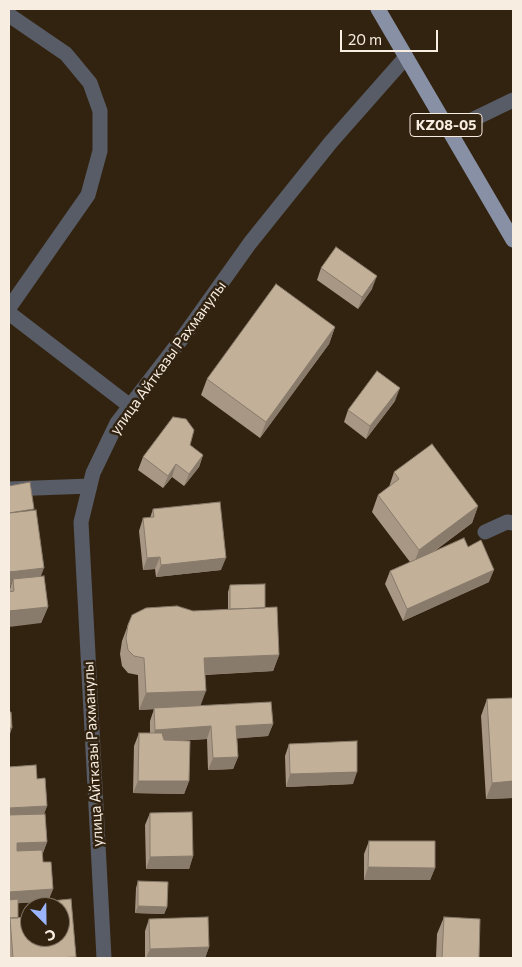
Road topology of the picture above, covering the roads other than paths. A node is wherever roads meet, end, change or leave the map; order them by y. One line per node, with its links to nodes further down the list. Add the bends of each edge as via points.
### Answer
1 (378, 9): 3 (main road, KZ08-05)
2 (9, 15): 7 (street, via 66,54 90,83 100,111 100,151 88,195)
3 (406, 57): 5 (main road, KZ08-05); 9 (street, улица Айтказы Рахманулы, via 330,142 250,243 184,337)
4 (513, 100): 5 (street)
5 (449, 131): 6 (main road, KZ08-05)
6 (513, 240)
7 (9, 308)
8 (9, 314): 9 (street)
9 (130, 406): 10 (street, улица Айтказы Рахманулы, via 117,423)
10 (90, 486): 11 (street); 14 (street, улица Айтказы Рахманулы, via 81,522)
11 (9, 489)
12 (513, 523): 13 (street, via 507,522)
13 (485, 532)
14 (104, 958)

